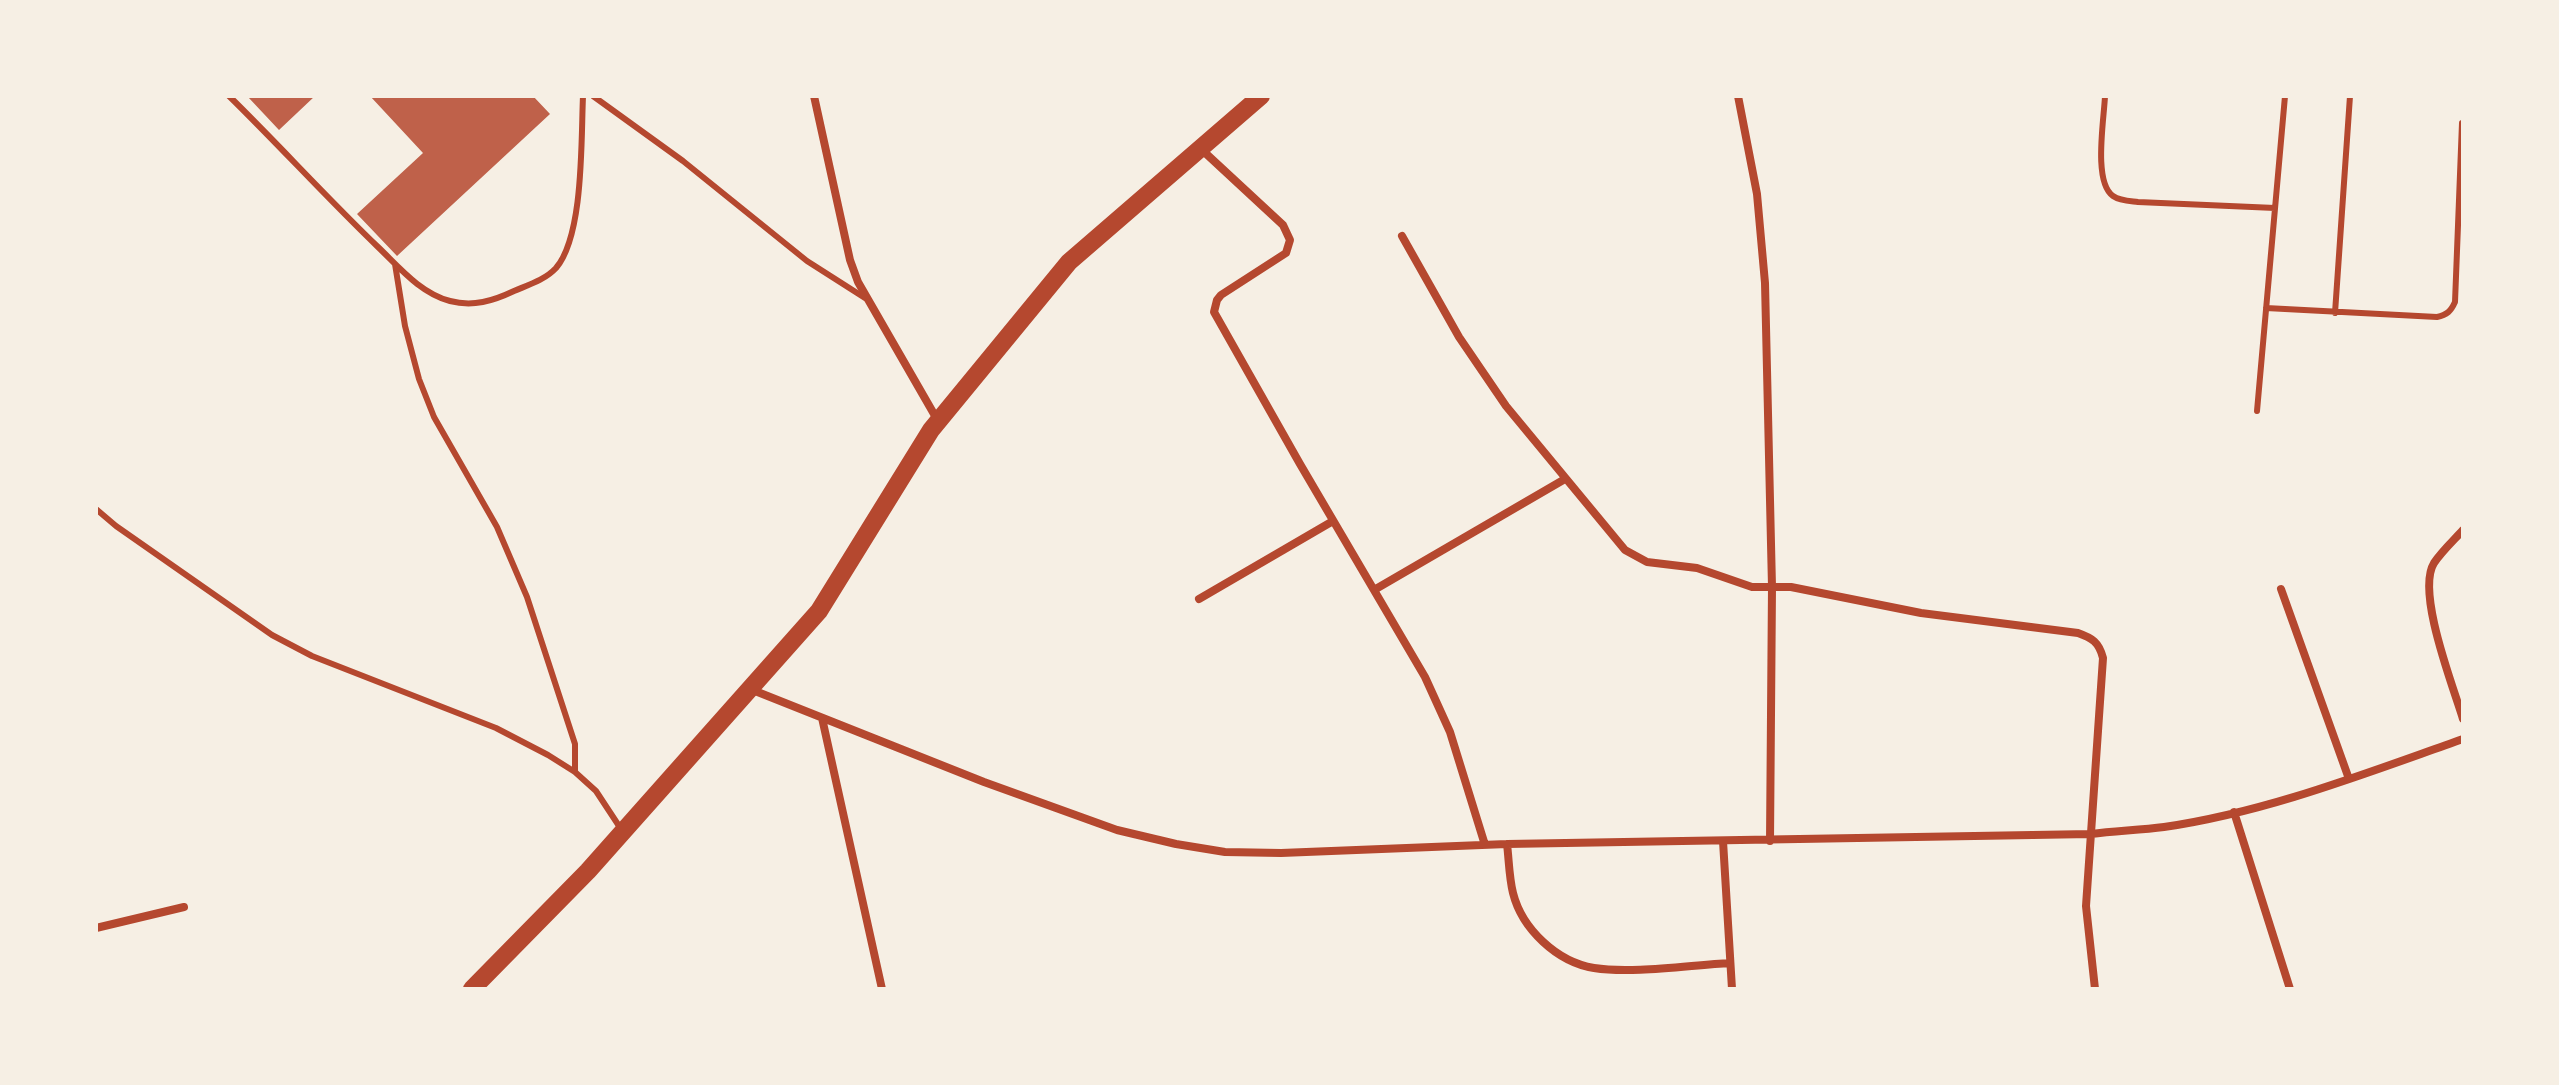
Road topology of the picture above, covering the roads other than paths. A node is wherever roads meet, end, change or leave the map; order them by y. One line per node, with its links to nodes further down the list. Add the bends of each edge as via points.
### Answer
1 (229, 96): 14 (lane)
2 (583, 96): 14 (lane, via 576,206 556,268 516,291 476,303 433,294)
3 (593, 96): 15 (lane, via 807,261)
4 (814, 96): 15 (street, via 850,260)
5 (1261, 96): 11 (main road)
6 (1738, 96): 24 (street, via 1761,226)
7 (2105, 96): 12 (lane, via 2101,170 2110,194 2138,202)
8 (2285, 96): 12 (lane)
9 (2350, 96): 17 (lane)
10 (2462, 123): 17 (lane, via 2452,309 2437,317)
11 (1200, 149): 19 (main road, via 1069,262); 22 (street, via 1283,225 1290,240 1286,253 1221,295 1214,312)
12 (2275, 208): 16 (lane)
13 (1402, 236): 20 (street, via 1467,349)
14 (395, 263): 32 (lane, via 419,379 434,417 497,527 527,597 575,744)
15 (868, 300): 19 (street)
16 (2266, 308): 17 (lane); 18 (lane)
17 (2335, 313)
18 (2257, 411)
19 (938, 421): 28 (main road, via 819,611)
20 (1565, 479): 24 (street, via 1637,559 1697,568 1752,587); 26 (street)
21 (96, 509): 32 (lane, via 272,635 312,656 496,728)
22 (1333, 521): 26 (street); 27 (street)
23 (2463, 530): 30 (street, via 2434,563 2428,579 2429,601)
24 (1772, 587): 36 (street, via 2092,638 2103,658); 38 (street)
25 (2281, 589): 33 (street)
26 (1374, 590): 40 (street, via 1444,718)
27 (1199, 599)
28 (749, 689): 29 (street); 35 (main road)
29 (822, 718): 40 (street, via 1117,830 1176,844 1281,853); 45 (street)
30 (2463, 719)
31 (2463, 739): 33 (street)
32 (575, 772): 35 (lane, via 596,791)
33 (2349, 779): 34 (street)
34 (2234, 812): 36 (street, via 2166,827); 48 (street)
35 (623, 832): 44 (main road)
36 (2091, 834): 38 (street); 47 (street, via 2086,906)
37 (1723, 841): 38 (street); 39 (street); 43 (street)
38 (1770, 841)
39 (1507, 844): 40 (street); 43 (street, via 1513,893 1524,920 1564,958 1613,970)
40 (1485, 845)
41 (184, 907): 42 (street)
42 (96, 928)
43 (1730, 963): 46 (street)
44 (472, 989)
45 (882, 989)
46 (1732, 989)
47 (2095, 989)
48 (2290, 989)

